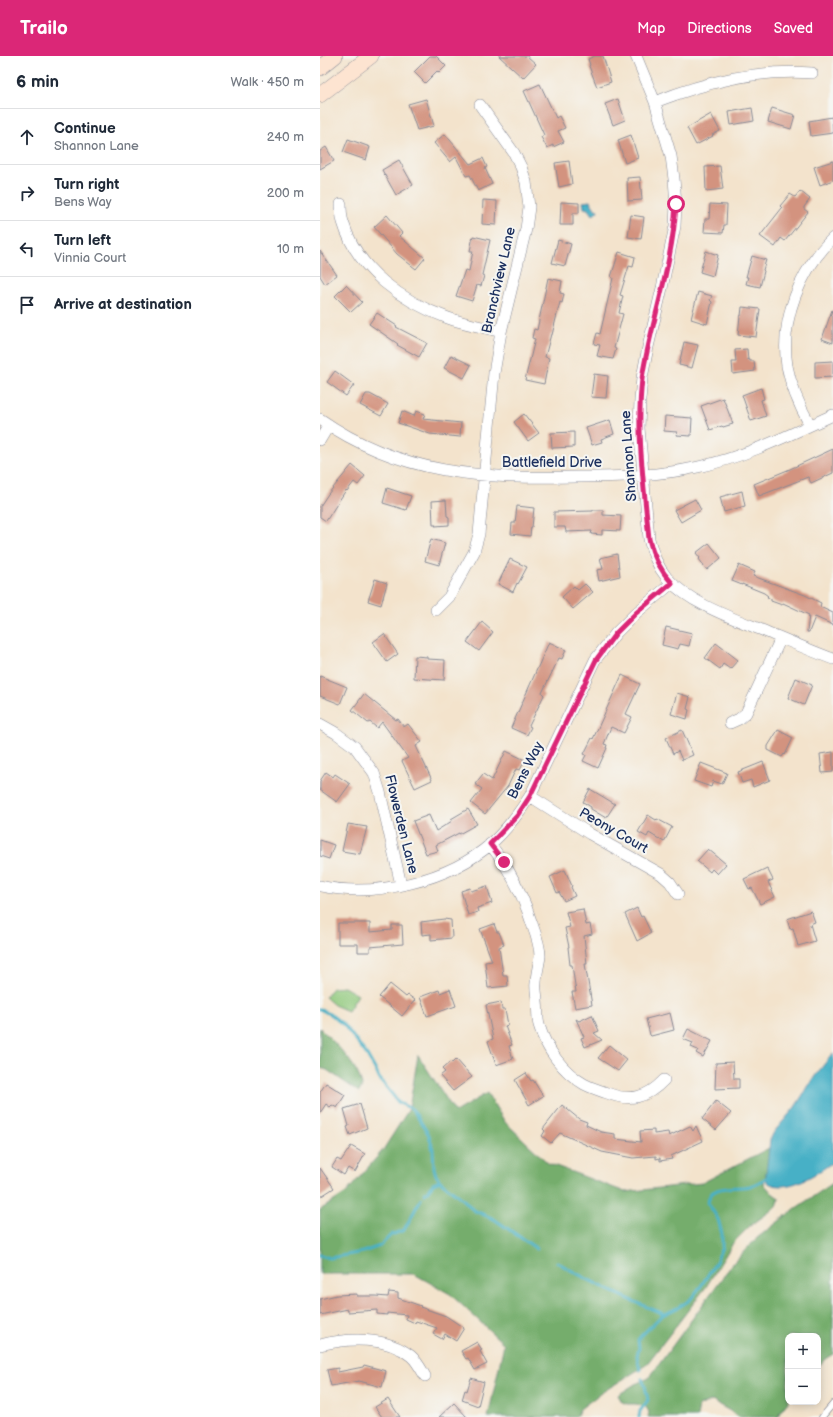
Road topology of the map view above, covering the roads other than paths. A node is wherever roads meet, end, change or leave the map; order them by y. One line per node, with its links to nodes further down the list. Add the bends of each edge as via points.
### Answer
1 (335, 56): 4 (street)
2 (371, 56): 6 (street)
3 (636, 56): 7 (street, Shannon Lane)
4 (320, 68)
5 (812, 73): 7 (street, via 789,71 740,77 683,91)
6 (320, 95)
7 (655, 102): 16 (street, Shannon Lane, via 671,156 676,204 673,234 642,378 640,428)
8 (480, 105): 11 (street, Branchview Lane, via 522,167 528,195 526,229)
9 (341, 204): 11 (street, via 342,220 347,234 358,254 377,276 410,301 432,312)
10 (833, 238): 14 (street, via 806,272 797,290 788,327 787,366 793,388)
11 (501, 332): 17 (street, Branchview Lane, via 494,373)
12 (833, 415): 14 (street, Battlefield Drive)
13 (325, 422): 15 (street); 17 (street, Battlefield Drive, via 355,440 406,461)
14 (810, 425): 16 (street, Battlefield Drive, via 718,462)
15 (320, 440)
16 (643, 474): 17 (street, Battlefield Drive, via 608,477); 18 (street, Shannon Lane, via 649,539 658,566)
17 (484, 476): 19 (street, Branchview Lane, via 479,534 474,552 449,597)
18 (672, 583): 20 (street, Shannon Lane, via 708,607); 24 (street, Bens Way, via 616,633 596,660)
19 (436, 610)
20 (781, 638): 21 (street, Shannon Lane); 22 (street, via 746,713)
21 (833, 659)
22 (730, 723)
23 (320, 724): 26 (street, Flowerden Lane, via 355,747 374,773)
24 (530, 796): 25 (street, Bens Way, via 517,816); 28 (street, Peony Court, via 661,874)
25 (490, 844): 26 (street, Bens Way, via 455,867); 29 (street, via 516,881 533,925 540,955 536,984 539,1024 555,1058 585,1085 614,1096 629,1098 648,1094)
26 (401, 885): 27 (street, Bens Way, via 377,889 338,889)
27 (320, 886)
28 (678, 894)
29 (664, 1080)
30 (320, 1345): 31 (street, via 351,1340 368,1340 388,1345 411,1356)
31 (425, 1376)
32 (833, 1404): 33 (lane)
33 (822, 1417)

